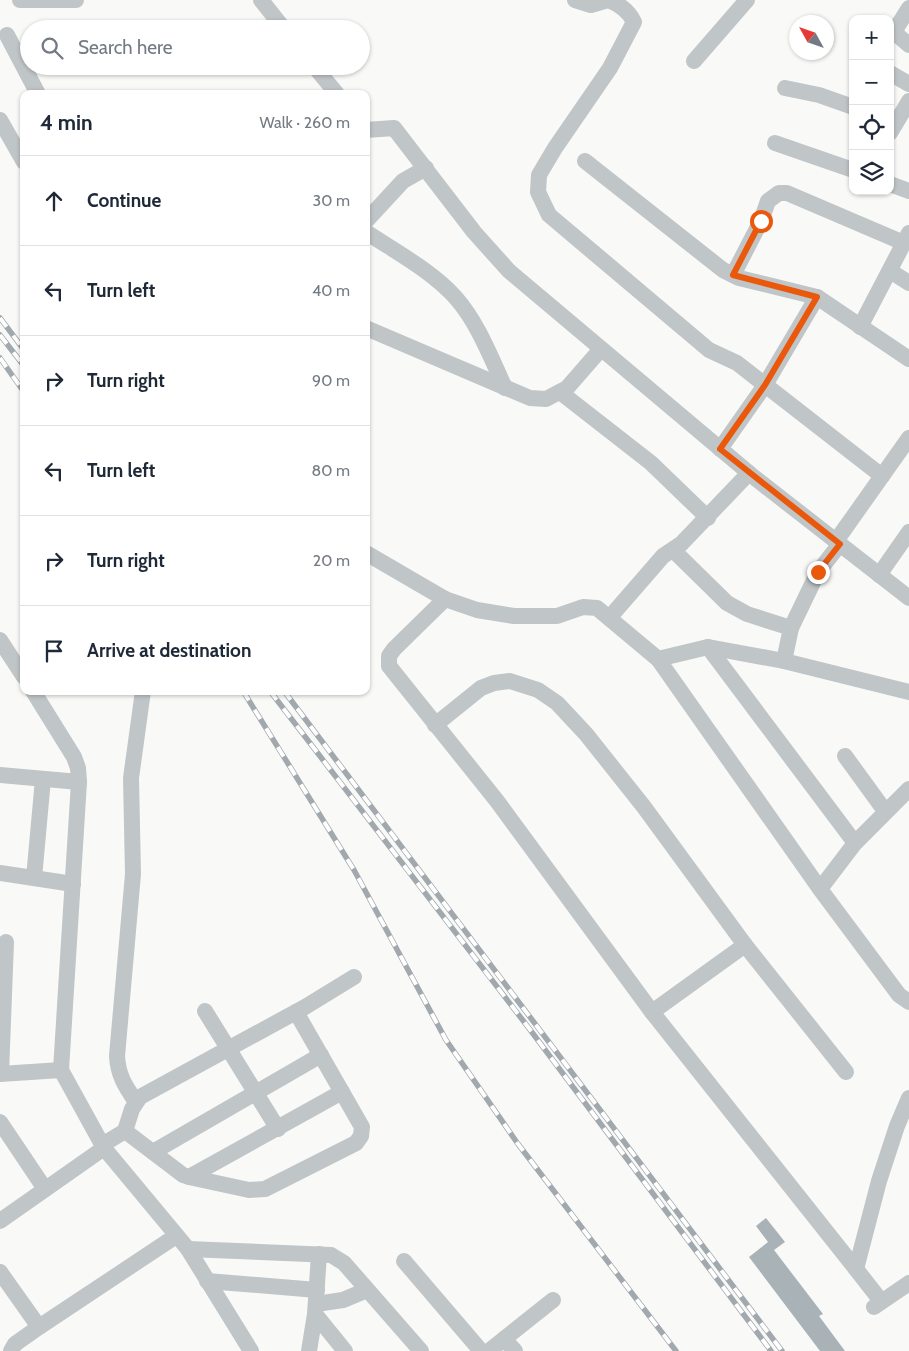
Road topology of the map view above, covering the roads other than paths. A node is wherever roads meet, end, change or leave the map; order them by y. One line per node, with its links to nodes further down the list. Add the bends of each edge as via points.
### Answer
1 (20, 0): 2 (street)
2 (76, 0)
3 (261, 0): 8 (street)
4 (576, 0): 5 (street, via 591,5)
5 (609, 0): 43 (street, via 631,14 634,22 631,32 539,175 538,192 549,215 709,350 737,363)
6 (747, 0): 12 (street)
7 (909, 8): 10 (street, via 896,34)
8 (277, 20)
9 (7, 36): 11 (street)
10 (909, 45)
11 (20, 60)
12 (694, 61)
13 (28, 75): 18 (street)
14 (321, 75): 19 (street)
15 (894, 75): 16 (street)
16 (909, 84)
17 (785, 88): 21 (street)
18 (36, 90)
19 (334, 90)
20 (909, 101): 23 (street)
21 (849, 106)
22 (0, 120): 26 (street)
23 (894, 123)
24 (370, 130): 28 (street, via 394,128)
25 (774, 143): 29 (street)
26 (20, 155)
27 (585, 161): 36 (street)
28 (426, 168): 32 (street, via 403,181); 41 (street, via 474,232 509,271)
29 (849, 169)
30 (894, 185): 31 (street)
31 (909, 191)
32 (370, 218)
33 (370, 235): 44 (street, via 436,279 455,297 469,315)
34 (907, 237): 35 (street); 36 (street, via 786,193 778,193 768,201)
35 (890, 271): 37 (street); 39 (street)
36 (733, 275): 38 (street)
37 (909, 283)
38 (817, 297): 39 (street); 43 (street)
39 (860, 327): 42 (street)
40 (370, 330): 44 (street)
41 (601, 350): 45 (street); 47 (street)
42 (909, 359)
43 (765, 385): 47 (street); 49 (street)
44 (506, 388): 45 (street, via 538,399)
45 (560, 392): 50 (street, via 651,463)
46 (909, 438): 49 (street)
47 (720, 449): 48 (street)
48 (749, 473): 50 (street); 52 (street)
49 (882, 476): 52 (street)
50 (708, 518): 53 (street)
51 (909, 532): 55 (street)
52 (838, 542): 55 (street); 59 (street, via 818,572)
53 (672, 550): 58 (street, via 663,556); 59 (street, via 727,604)
54 (370, 555): 57 (street)
55 (880, 575): 56 (street)
56 (909, 598)
57 (445, 599): 58 (street, via 477,610 514,616 557,616 583,607 597,608); 68 (street, via 389,656 389,666)
58 (610, 617): 62 (street)
59 (791, 628): 63 (street)
60 (0, 640): 64 (street)
61 (708, 648): 62 (street); 63 (street); 75 (street)
62 (658, 659): 79 (street)
63 (784, 661): 65 (street)
64 (20, 671)
65 (909, 692)
66 (35, 695): 72 (street, via 74,757)
67 (142, 695): 96 (street, via 131,778 133,874 117,1056 122,1081)
68 (436, 725): 81 (street, via 481,688 494,683 510,681 538,690 557,703 644,807); 86 (street, via 497,800)
69 (845, 756): 74 (street)
70 (0, 775): 71 (street)
71 (43, 779): 72 (street); 77 (street)
72 (80, 782): 78 (street)
73 (909, 789): 74 (street)
74 (885, 811): 75 (street)
75 (855, 844): 79 (street)
76 (0, 873): 77 (street)
77 (34, 878): 78 (street)
78 (73, 884): 89 (street)
79 (820, 890): 83 (street, via 899,995)
80 (6, 942): 91 (street)
81 (745, 945): 86 (street); 90 (street)
82 (354, 977): 85 (street)
83 (909, 1002)
84 (205, 1011): 87 (street)
85 (296, 1012): 87 (street); 88 (street)
86 (652, 1012): 109 (street)
87 (229, 1049): 94 (street); 96 (street)
88 (321, 1055): 93 (street); 94 (street)
89 (61, 1070): 91 (street); 100 (street)
90 (846, 1072)
91 (0, 1074)
92 (909, 1082): 95 (street)
93 (342, 1092): 98 (street); 102 (street, via 362,1127 356,1143 264,1189 249,1190)
94 (255, 1094): 98 (street); 101 (street)
95 (909, 1098): 109 (street, via 879,1181)
96 (136, 1102): 99 (street)
97 (0, 1122): 103 (street)
98 (278, 1128): 102 (street)
99 (125, 1131): 100 (street); 101 (street)
100 (103, 1146): 103 (street); 105 (street)
101 (153, 1152): 102 (street)
102 (189, 1177)
103 (45, 1189): 104 (street)
104 (0, 1220)
105 (176, 1236): 106 (street); 116 (street)
106 (188, 1250): 107 (street); 111 (street)
107 (318, 1254): 113 (street, via 338,1258); 115 (street)
108 (404, 1261): 123 (street)
109 (856, 1269): 112 (street, via 878,1304)
110 (0, 1272): 116 (street)
111 (207, 1281): 115 (street); 119 (street)
112 (909, 1284)
113 (367, 1290): 115 (street, via 344,1300); 122 (street)
114 (553, 1300): 117 (street)
115 (316, 1302): 120 (street); 121 (street)
116 (39, 1327): 118 (street)
117 (510, 1345): 124 (street)
118 (9, 1348)
119 (249, 1350)
120 (309, 1351)
121 (345, 1351)
122 (421, 1351)
123 (481, 1351)
124 (489, 1351)

